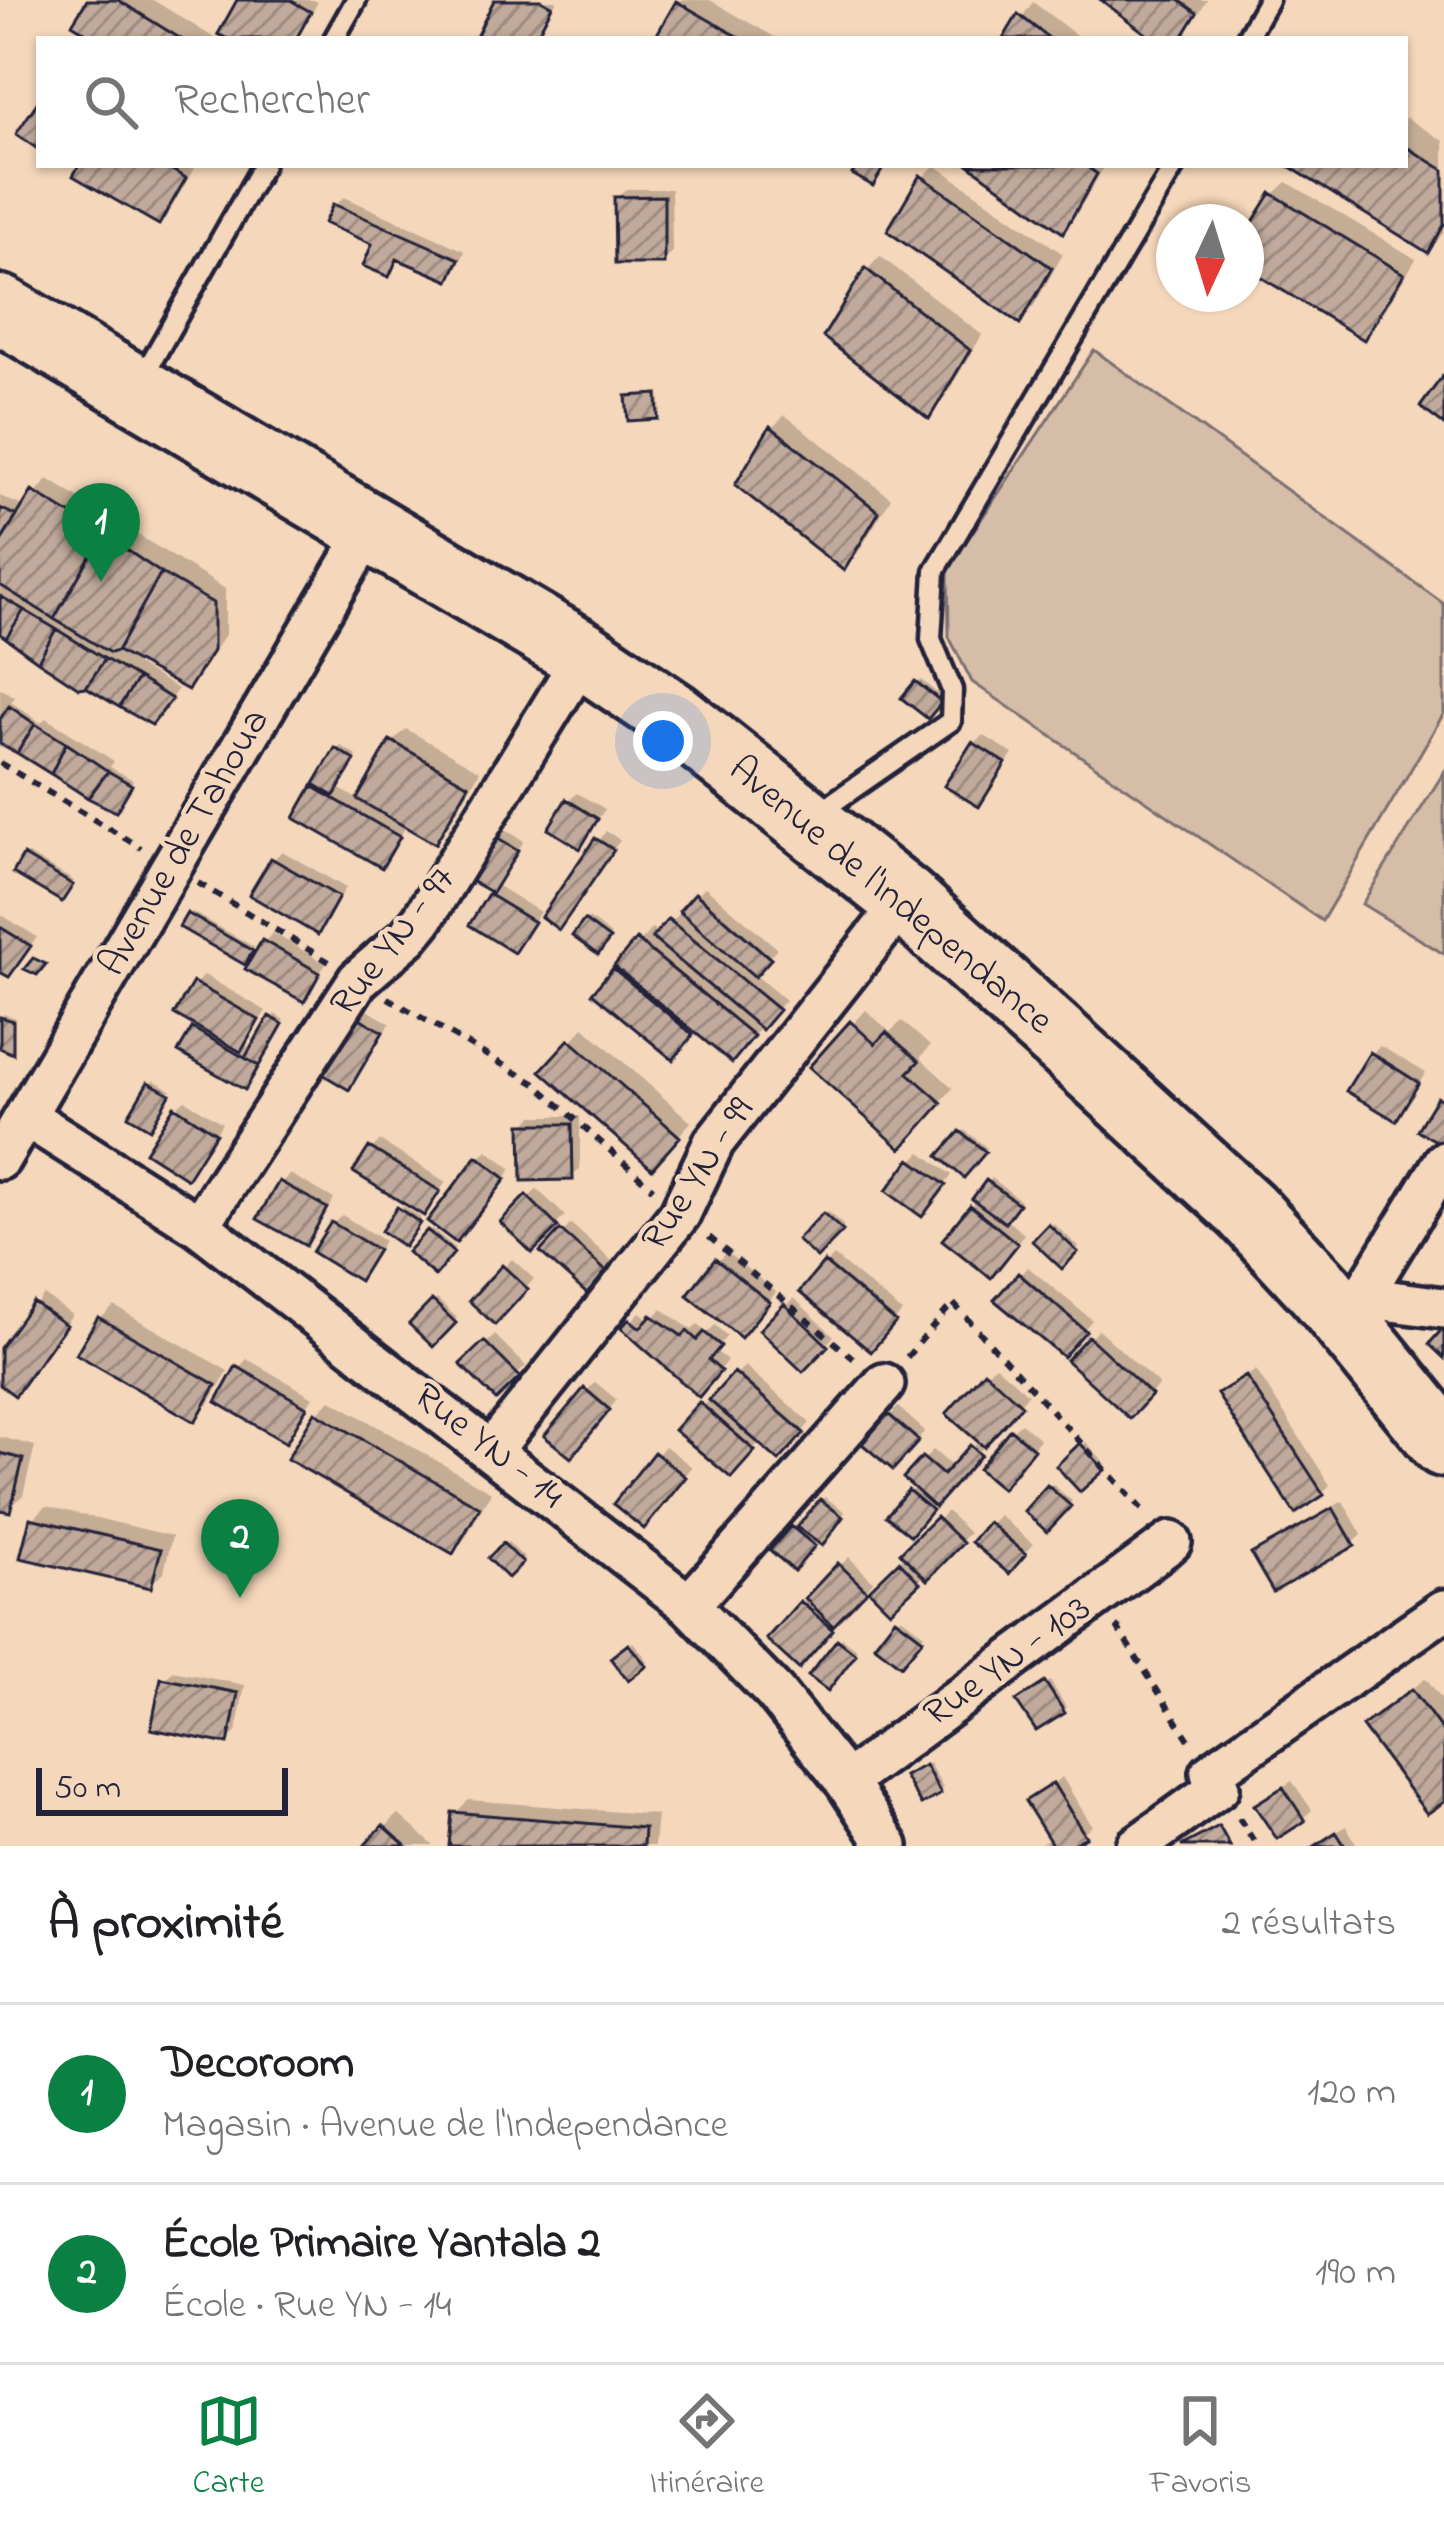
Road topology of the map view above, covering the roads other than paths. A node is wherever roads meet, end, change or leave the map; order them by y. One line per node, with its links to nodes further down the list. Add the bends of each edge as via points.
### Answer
1 (356, 0): 3 (lane)
2 (1268, 0): 4 (lane)
3 (336, 36)
4 (1248, 36)
5 (260, 168): 8 (lane)
6 (1173, 168): 11 (lane, via 935,572 931,639 952,690 951,722)
7 (3, 318): 8 (highway, Avenue de l'Independance)
8 (136, 388): 9 (highway, Avenue de l'Independance)
9 (370, 527): 10 (highway, Avenue de l'Independance); 13 (street, Avenue de Tahoua)
10 (584, 655): 11 (highway, Avenue de l'Independance); 16 (street, Rue YN - 97, via 422,920 358,980)
11 (806, 821): 12 (highway, Avenue de l'Independance)
12 (904, 900): 17 (highway, Avenue de l'Independance); 21 (street, Rue YN - 99, via 723,1130 680,1214)
13 (27, 1117): 14 (street, Avenue de Tahoua); 16 (street, Rue YN - 14)
14 (0, 1159)
15 (1444, 1162): 17 (street)
16 (199, 1226): 21 (street, Rue YN - 14)
17 (1342, 1294): 18 (street); 20 (highway, Avenue de l'Independance)
18 (1444, 1308)
19 (884, 1384): 23 (street)
20 (1442, 1435)
21 (492, 1450): 23 (street, Rue YN - 14)
22 (1171, 1542): 25 (street, Rue YN - 103)
23 (689, 1606): 25 (street, Rue YN - 14)
24 (1444, 1610): 27 (street)
25 (846, 1783): 26 (street, Rue YN - 14)
26 (887, 1846)
27 (1137, 1846)

